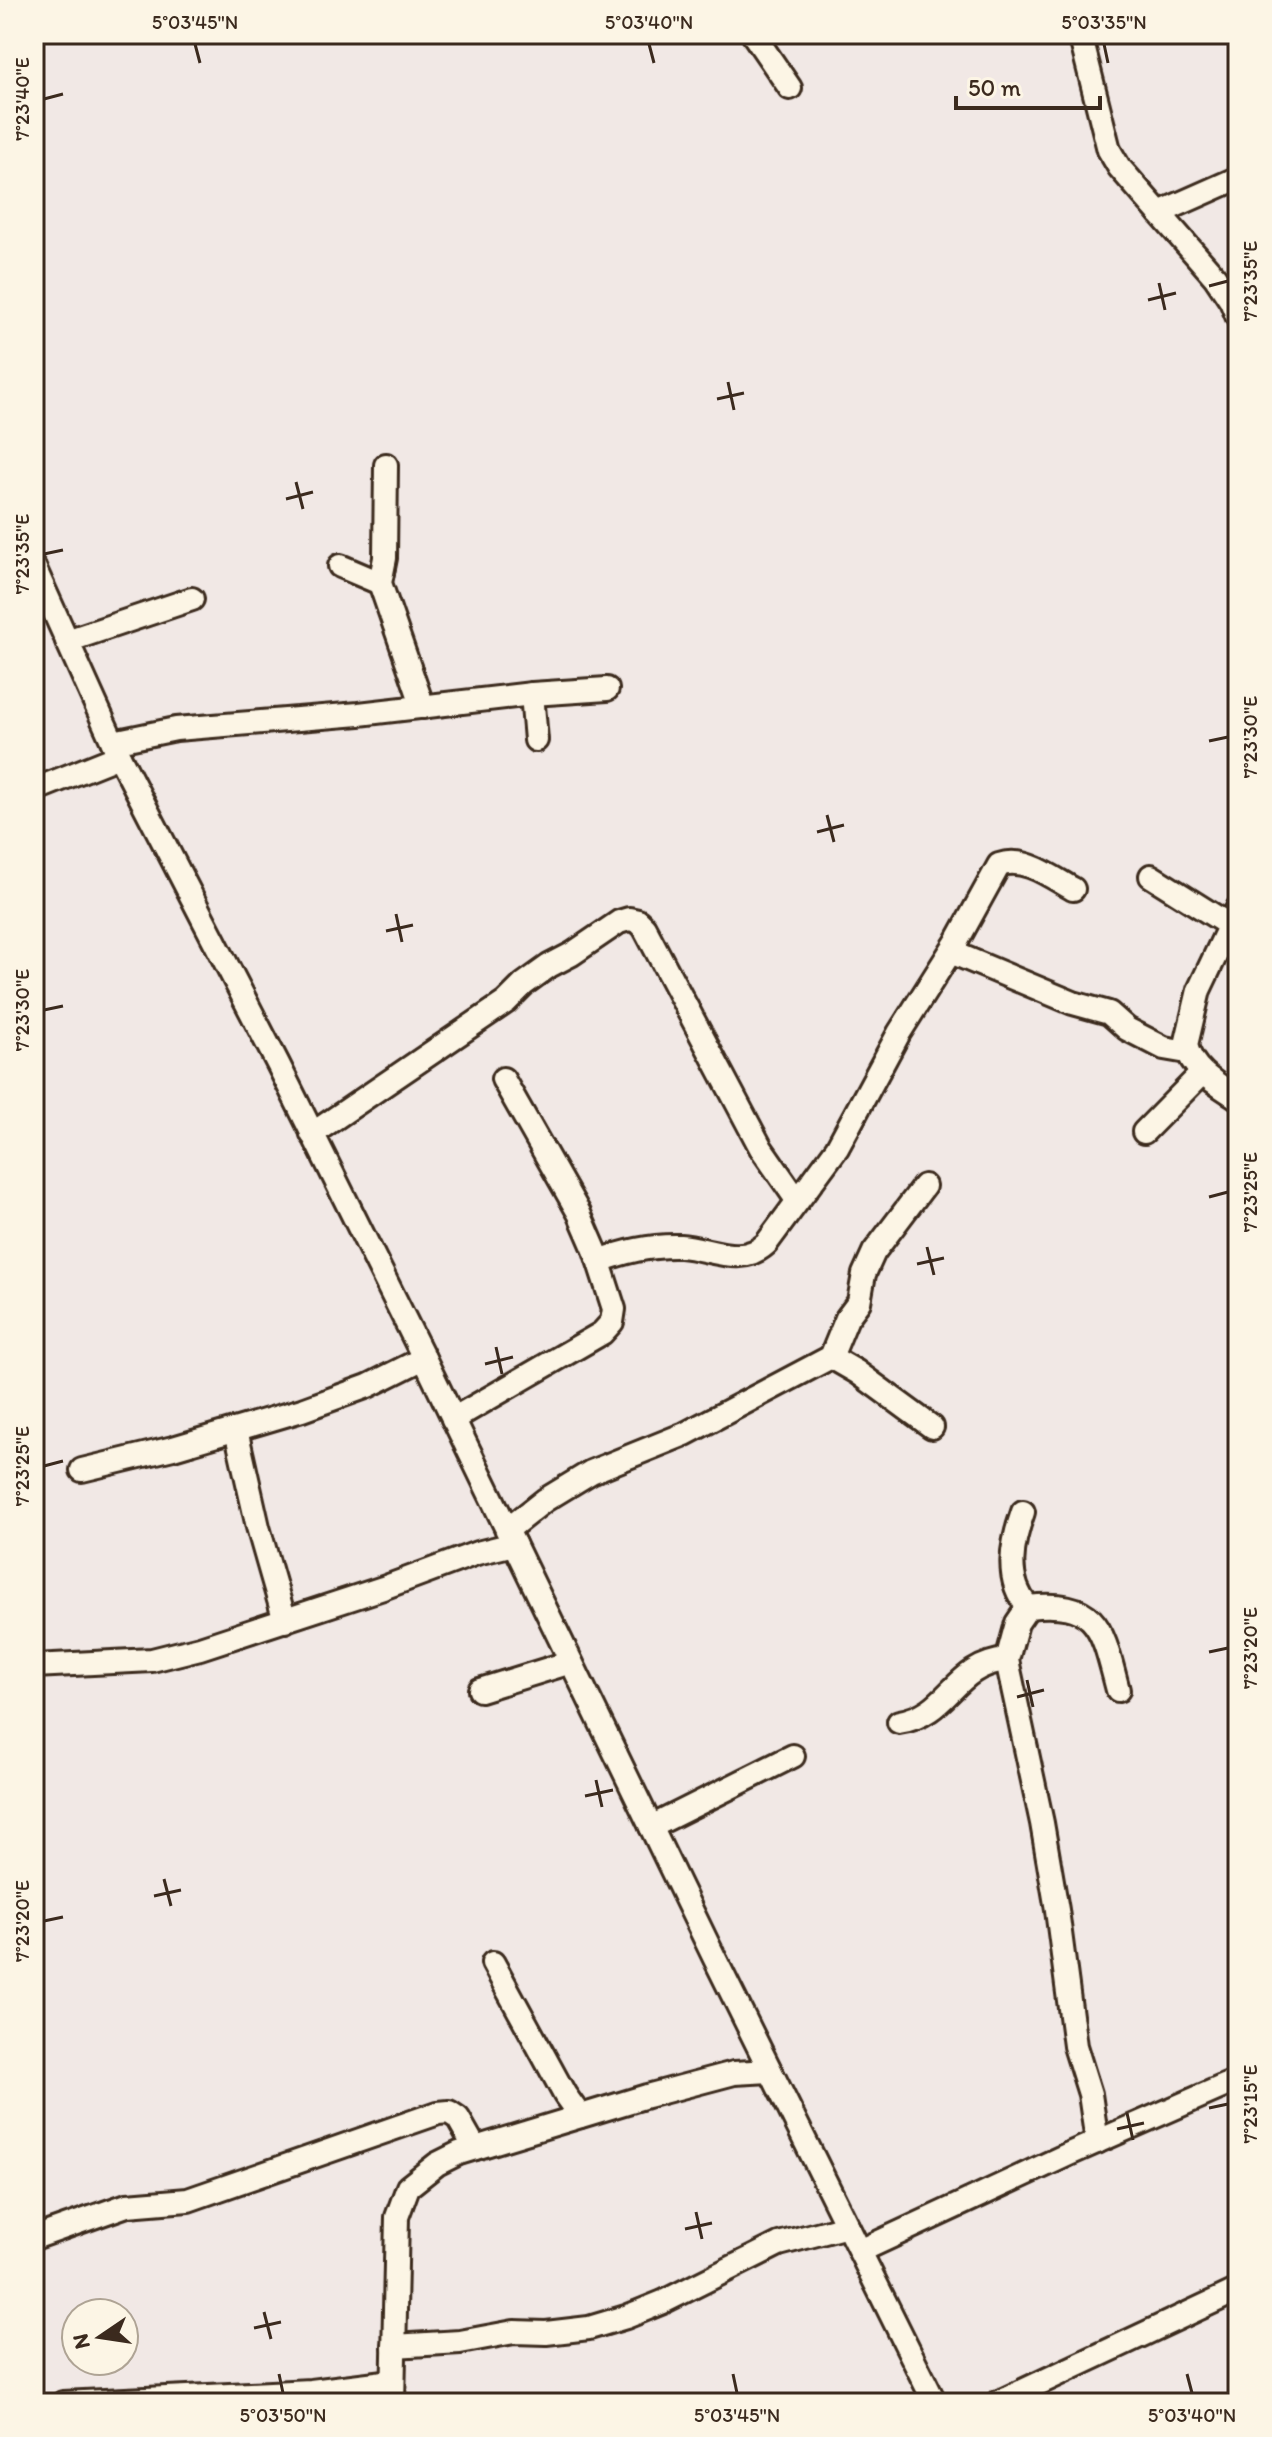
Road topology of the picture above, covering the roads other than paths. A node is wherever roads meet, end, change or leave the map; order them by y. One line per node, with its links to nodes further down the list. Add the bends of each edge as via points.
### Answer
1 (753, 34): 3 (street)
2 (1080, 34): 5 (street, via 1109,150)
3 (790, 88)
4 (1238, 178): 5 (street)
5 (1159, 213): 6 (street, via 1215,277)
6 (1238, 318)
7 (386, 465): 10 (street)
8 (340, 566): 10 (street)
9 (35, 571): 12 (street)
10 (380, 583): 15 (street)
11 (192, 599): 12 (street)
12 (67, 641): 17 (street)
13 (607, 689): 14 (street)
14 (532, 694): 15 (street); 16 (street)
15 (423, 707): 17 (street, via 176,729)
16 (536, 740)
17 (116, 749): 18 (street); 28 (street)
18 (34, 790)
19 (1151, 876): 21 (street)
20 (1073, 889): 22 (street, via 1029,865 999,865)
21 (1234, 916): 23 (street, via 1199,990)
22 (951, 952): 23 (street, via 1109,1013 1164,1048); 30 (street, via 899,1033 837,1148)
23 (1187, 1052): 24 (street)
24 (1202, 1073): 26 (street); 27 (street)
25 (503, 1079): 31 (street, via 579,1213)
26 (1238, 1098)
27 (1144, 1132)
28 (312, 1134): 30 (street, via 506,1002 549,966 629,919 644,927 754,1136); 33 (street)
29 (924, 1186): 32 (street, via 874,1252 859,1302)
30 (797, 1200): 31 (street, via 757,1253 655,1247)
31 (599, 1261): 34 (street, via 614,1309 612,1322 602,1333)
32 (831, 1357): 35 (street); 39 (street, via 685,1434 591,1472 545,1500)
33 (424, 1358): 34 (street); 36 (street, via 368,1386)
34 (453, 1419): 39 (street)
35 (932, 1427)
36 (236, 1430): 37 (street); 41 (street)
37 (82, 1470)
38 (1023, 1512): 40 (street, via 1011,1557 1021,1599)
39 (510, 1537): 41 (street); 43 (street)
40 (1028, 1607): 42 (street, via 1017,1623); 46 (street, via 1075,1608 1094,1621)
41 (285, 1621): 44 (street, via 152,1660)
42 (1007, 1660): 47 (street, via 978,1668 929,1711); 56 (street, via 1042,1823 1075,2046)
43 (571, 1662): 45 (street); 49 (street)
44 (34, 1666)
45 (480, 1690)
46 (1118, 1690)
47 (899, 1722)
48 (793, 1756): 49 (street)
49 (651, 1827): 51 (street)
50 (493, 1963): 55 (street)
51 (757, 2043): 52 (street); 53 (street)
52 (770, 2071): 53 (street); 58 (street)
53 (734, 2073): 55 (street)
54 (1238, 2080): 56 (street)
55 (580, 2116): 57 (street)
56 (1097, 2142): 60 (street)
57 (475, 2148): 59 (street, via 458,2118 438,2113 188,2200 127,2205); 62 (street, via 437,2164 408,2187 397,2217)
58 (847, 2226): 60 (street); 62 (street, via 779,2244 663,2302 589,2328)
59 (34, 2238)
60 (860, 2251): 65 (street)
61 (1238, 2290): 66 (street)
62 (394, 2346): 63 (street)
63 (393, 2392): 64 (street)
64 (63, 2403)
65 (935, 2403)
66 (997, 2403)

